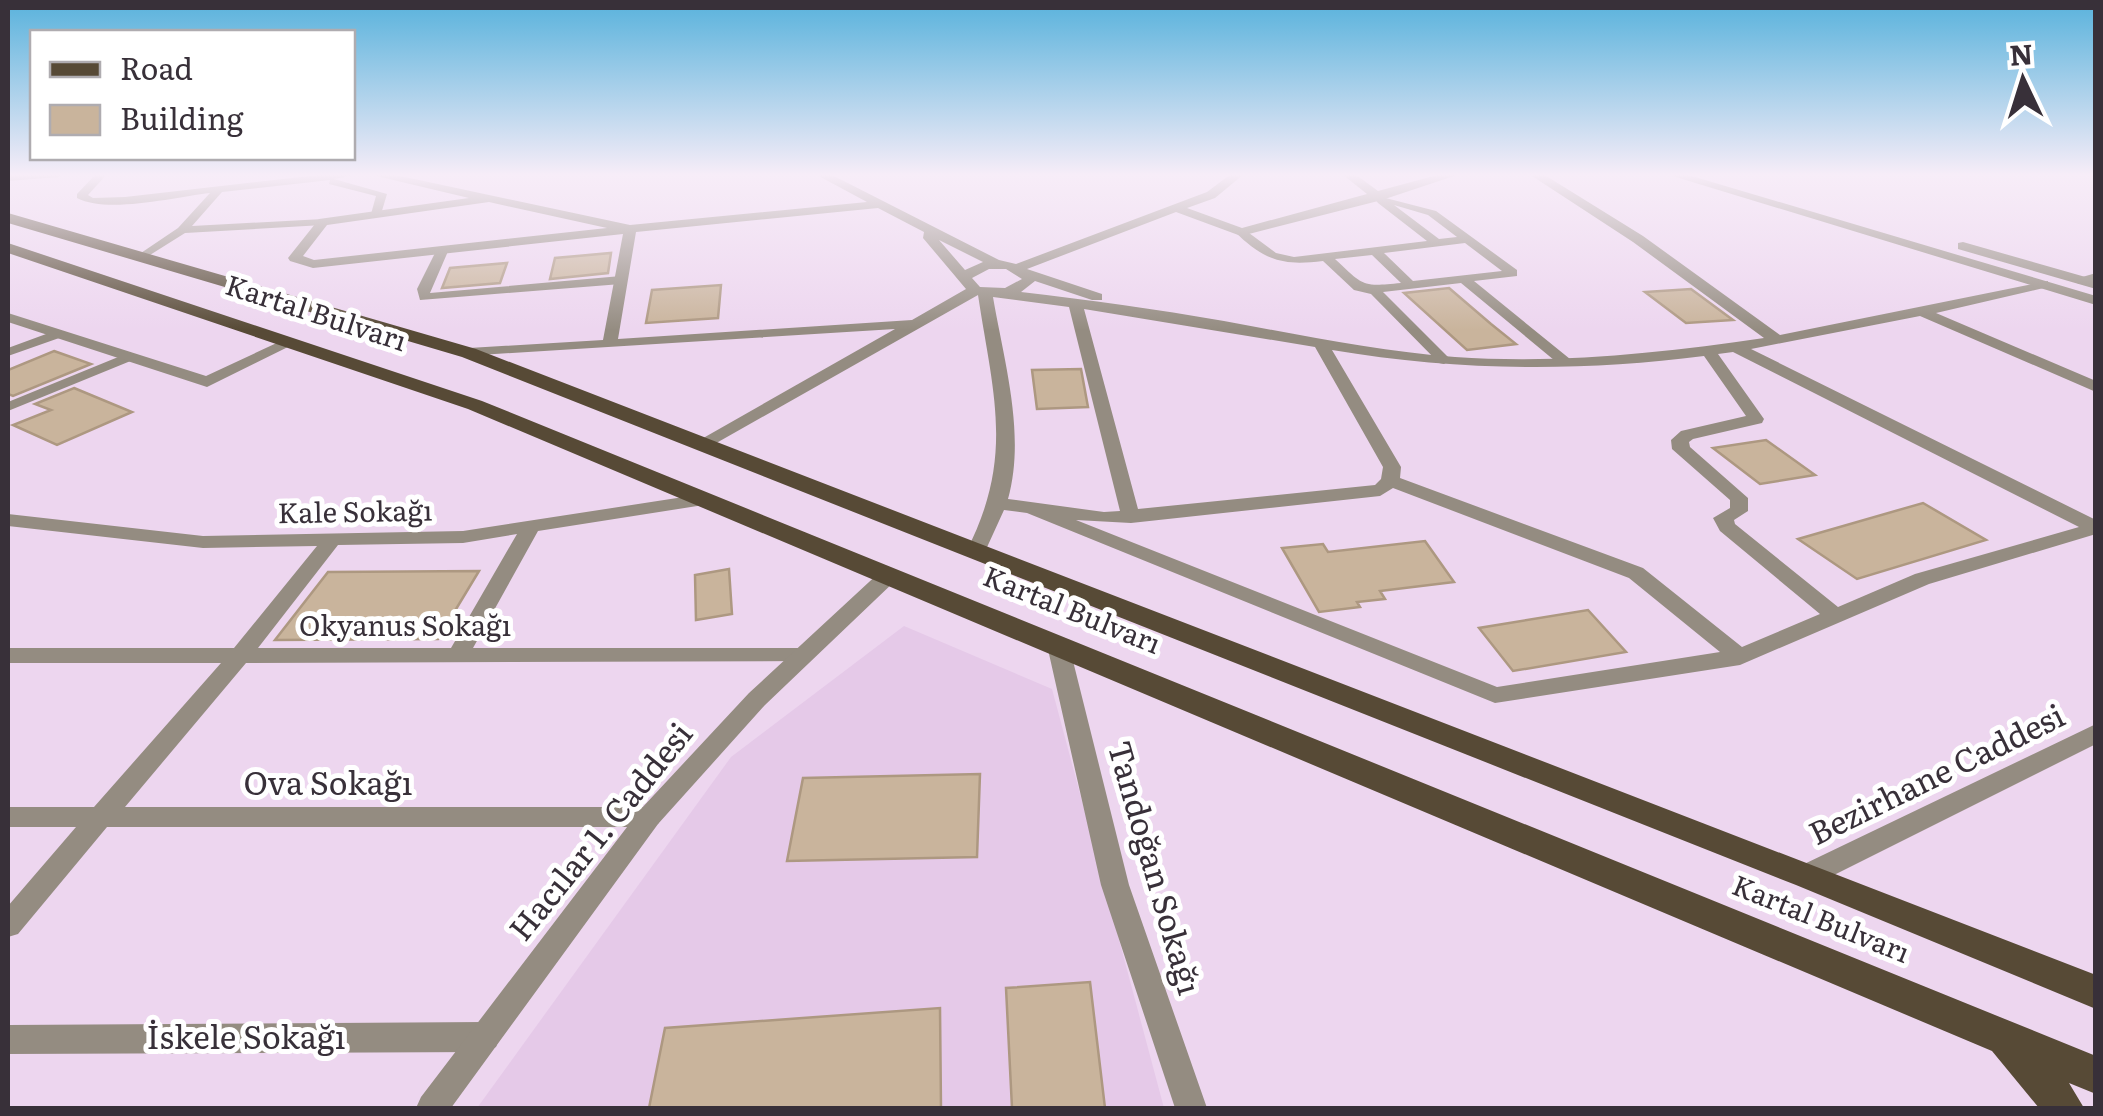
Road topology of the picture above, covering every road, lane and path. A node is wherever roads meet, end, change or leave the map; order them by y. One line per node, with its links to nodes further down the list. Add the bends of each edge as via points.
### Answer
1 (36, 226): 25 (main road, Kartal Bulvarı)
2 (186, 226): 17 (lane)
3 (252, 226): 17 (lane)
4 (320, 226): 23 (street, via 297,250 299,260)
5 (621, 226): 16 (street)
6 (651, 226): 16 (street)
7 (917, 226): 18 (street)
8 (1132, 226): 28 (street)
9 (1225, 226): 19 (street)
10 (1265, 226): 19 (street)
11 (1415, 226): 21 (lane)
12 (1451, 226): 20 (lane)
13 (1618, 226): 45 (street)
14 (1848, 226): 33 (street)
15 (1895, 226): 31 (street)
16 (630, 228): 23 (street); 30 (street)
17 (182, 230): 25 (lane)
18 (924, 230): 27 (street); 36 (street)
19 (1241, 232): 26 (lane, via 1279,259)
20 (1470, 239): 21 (lane); 32 (lane, via 1514,271)
21 (1438, 244): 24 (lane)
22 (8, 248): 47 (main road, Kartal Bulvarı)
23 (443, 250): 30 (lane, via 424,297)
24 (1375, 252): 26 (lane); 35 (lane)
25 (142, 257): 52 (main road, Kartal Bulvarı)
26 (1326, 257): 37 (lane, via 1358,287)
27 (998, 265): 28 (street); 36 (street, via 979,267)
28 (1022, 271): 36 (street, via 1022,287); 40 (street)
29 (2096, 277): 31 (street)
30 (622, 280): 48 (street)
31 (2079, 280): 34 (street)
32 (1466, 281): 35 (lane); 55 (lane)
33 (2043, 284): 38 (street); 41 (street)
34 (2096, 285)
35 (1412, 287): 37 (lane)
36 (980, 288): 39 (street); 43 (street); 61 (street, via 1008,449)
37 (1376, 290): 54 (lane)
38 (2096, 301)
39 (1075, 303): 40 (street); 63 (street)
40 (1142, 311): 46 (street)
41 (1922, 312): 45 (street); 56 (street)
42 (8, 317): 44 (street)
43 (918, 323): 48 (street); 58 (street)
44 (57, 334): 51 (lane); 53 (street)
45 (1777, 340): 49 (street)
46 (1320, 342): 54 (street); 59 (street, via 1388,460)
47 (286, 344): 53 (street, via 207,382); 60 (main road, Kartal Bulvarı, via 475,405)
48 (610, 344): 52 (street)
49 (1733, 346): 50 (street); 66 (street)
50 (1707, 350): 55 (street); 70 (street, via 1756,419 1687,435 1681,449 1739,498 1740,511 1723,518 1726,527)
51 (8, 352)
52 (470, 353): 58 (main road, Kartal Bulvarı)
53 (128, 356): 57 (lane)
54 (1444, 360): 55 (street)
55 (1564, 362)
56 (2096, 387)
57 (8, 407)
58 (704, 446): 68 (main road, Kartal Bulvarı)
59 (1390, 481): 63 (street, via 1372,494); 76 (street, via 1636,574)
60 (703, 500): 65 (street, Kale Sokağı); 69 (main road, Kartal Bulvarı)
61 (1000, 504): 62 (street); 68 (street)
62 (1034, 510): 63 (street); 76 (street, via 1495,694)
63 (1131, 517)
64 (8, 520): 67 (street, Kale Sokağı, via 203,542)
65 (531, 527): 67 (street, Kale Sokağı, via 463,538); 74 (street)
66 (2096, 528): 70 (street, via 1922,579)
67 (332, 540): 73 (street)
68 (976, 552): 81 (main road, Kartal Bulvarı)
69 (888, 575): 71 (main road, Kartal Bulvarı); 75 (street, Hacılar 1. Caddesi)
70 (1836, 616): 76 (street)
71 (1058, 645): 84 (main road, Kartal Bulvarı); 89 (street, Tandoğan Sokağı, via 1115,885)
72 (8, 655): 73 (street, Okyanus Sokağı)
73 (240, 656): 74 (street, Okyanus Sokağı); 79 (street)
74 (457, 656): 75 (street, Okyanus Sokağı)
75 (802, 656): 80 (street, Hacılar 1. Caddesi)
76 (1740, 657)
77 (2096, 733): 81 (street, Bezirhane Caddesi)
78 (8, 817): 79 (street, Ova Sokağı)
79 (103, 817): 80 (street, Ova Sokağı); 82 (street)
80 (649, 817): 85 (street, Hacılar 1. Caddesi)
81 (1808, 874): 83 (main road, Kartal Bulvarı)
82 (8, 925)
83 (2096, 992)
84 (2002, 1035): 87 (main road, Kartal Bulvarı); 90 (main road)
85 (485, 1037): 86 (street, İskele Sokağı); 88 (street, Hacılar 1. Caddesi)
86 (8, 1040)
87 (2096, 1075)
88 (432, 1108)
89 (1191, 1108)
90 (2064, 1108)

